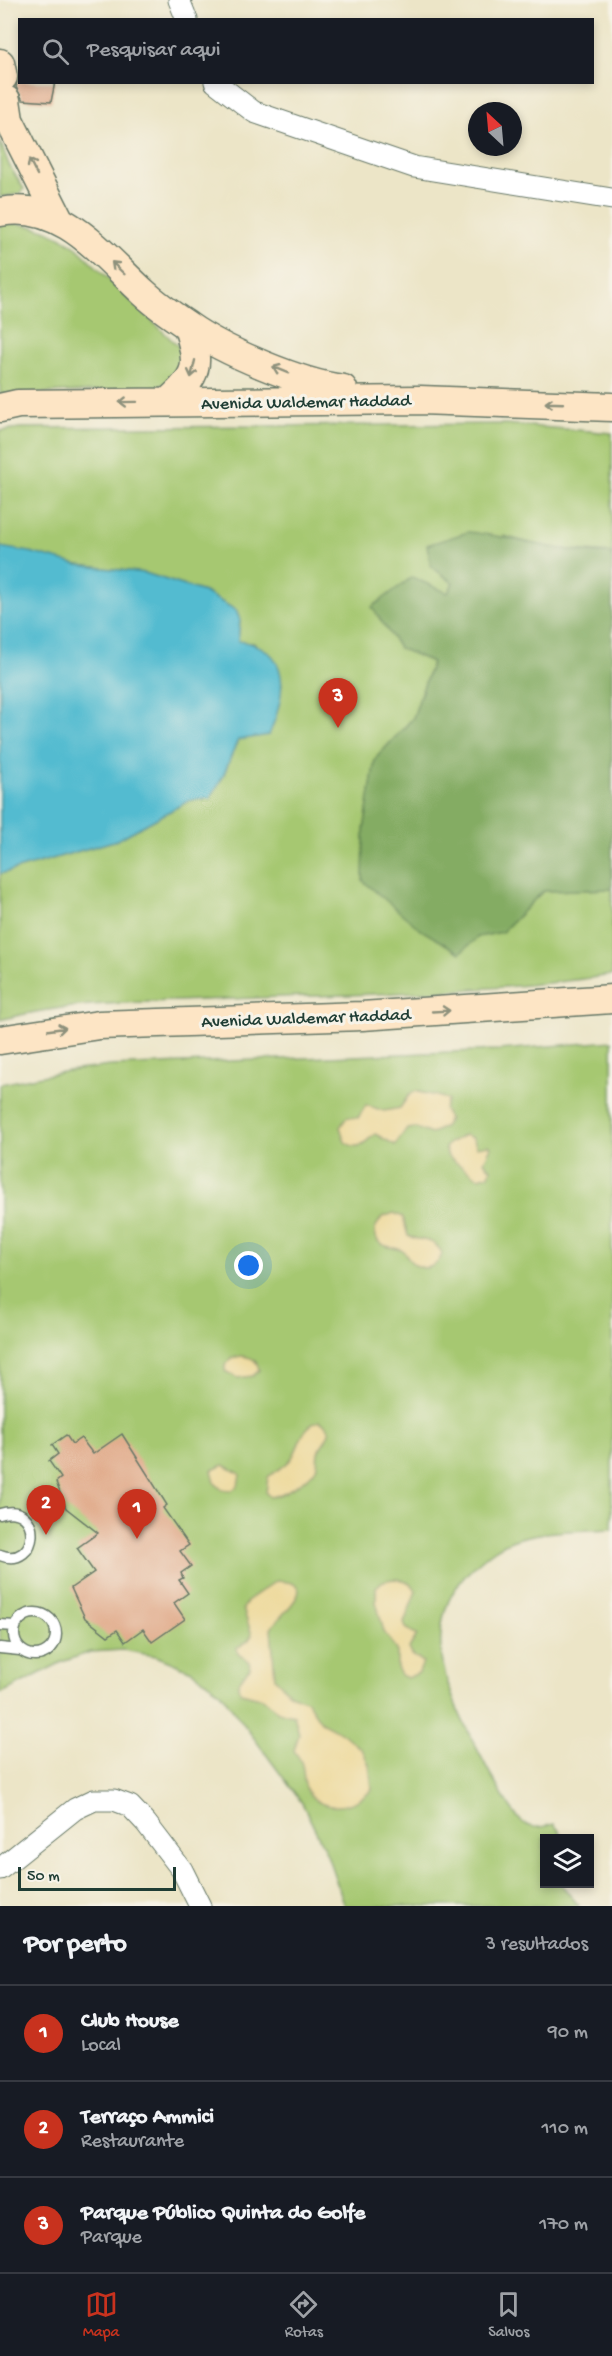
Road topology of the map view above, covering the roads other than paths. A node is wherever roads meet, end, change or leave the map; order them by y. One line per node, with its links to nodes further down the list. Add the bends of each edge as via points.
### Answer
1 (179, 0): 2 (street)
2 (186, 18)
3 (218, 84): 5 (street, via 254,112 414,167)
4 (4, 96): 7 (main road, one-way to 4)
5 (612, 199)
6 (0, 212): 7 (main road, via 13,209)
7 (59, 219): 8 (main road, one-way to 7, via 146,296 82,234)
8 (188, 327): 9 (main road, one-way to 8, via 320,386 215,344); 10 (main road, one-way to 10, via 196,352 195,371 187,385)
9 (420, 400): 10 (main road, Avenida Waldemar Haddad); 11 (main road, Avenida Waldemar Haddad, one-way to 9)
10 (168, 402): 12 (main road, Avenida Waldemar Haddad, one-way to 12, via 18,404)
11 (612, 407)
12 (0, 408)
13 (612, 999): 14 (main road, Avenida Waldemar Haddad, one-way to 13, via 99,1025 362,1016)
14 (0, 1040)
15 (0, 1513): 16 (lane, via 10,1511 24,1517 32,1537 27,1550 20,1555)
16 (0, 1555)
17 (0, 1624): 18 (lane)
18 (15, 1626): 20 (lane); 20 (lane, via 27,1614 36,1613 49,1619 56,1631 55,1640 44,1653)
19 (0, 1648): 20 (lane)
20 (20, 1650)
21 (0, 1869): 22 (street, via 75,1809 94,1800 114,1800 130,1806 146,1823 182,1870)
22 (200, 1906)

